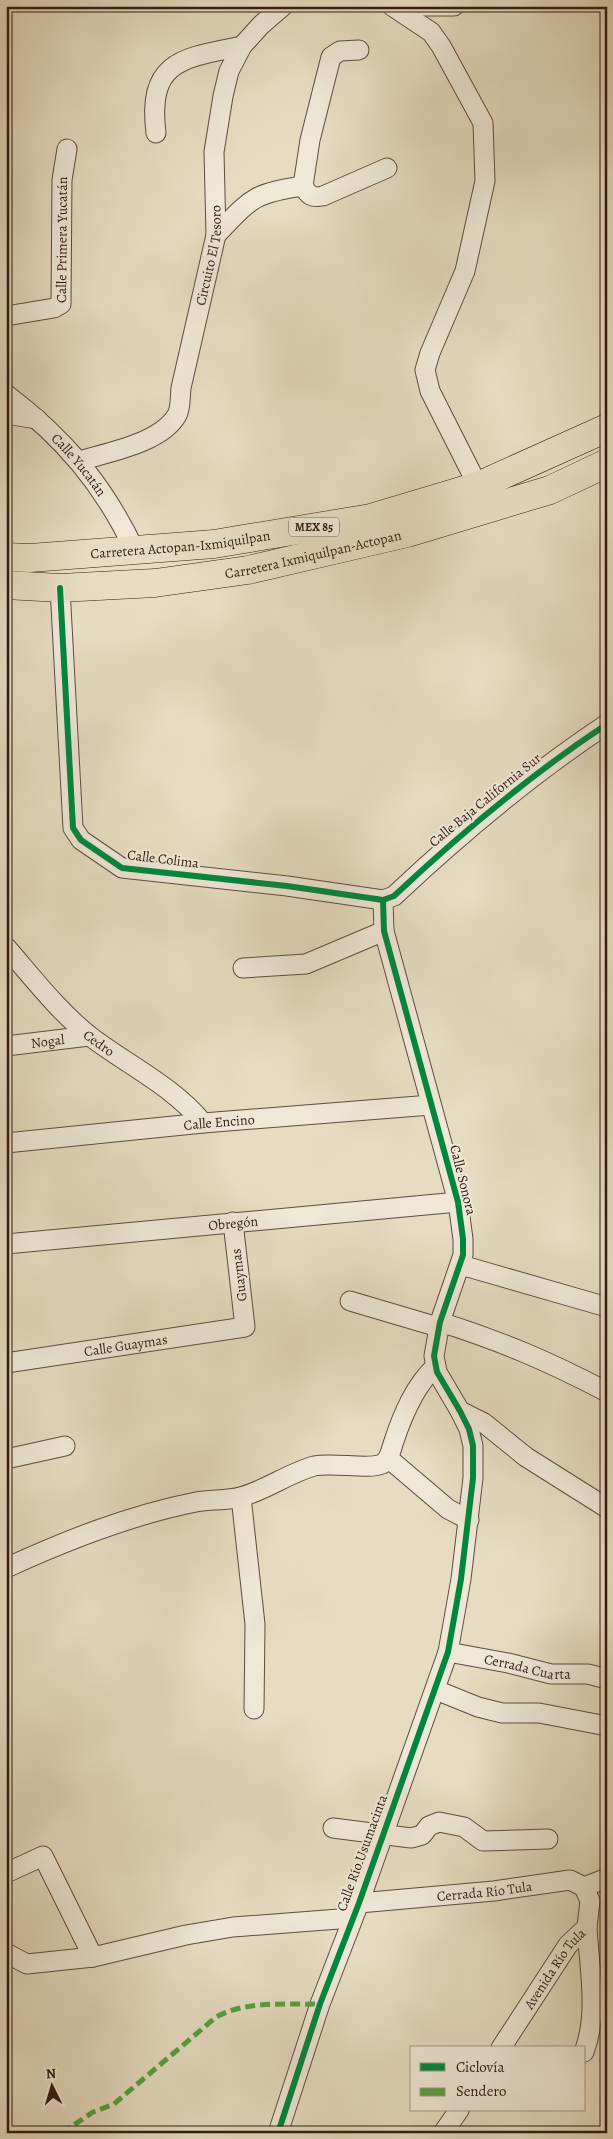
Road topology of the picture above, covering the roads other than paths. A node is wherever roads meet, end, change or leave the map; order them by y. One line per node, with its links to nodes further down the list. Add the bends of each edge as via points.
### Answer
1 (283, 6): 5 (street, Circuito El Tesoro)
2 (392, 6): 19 (street, via 431,32 483,123 485,181 465,271 425,370 430,392)
3 (421, 6): 4 (street)
4 (454, 6)
5 (242, 46): 7 (street, via 190,56 171,67 159,83 153,109); 11 (street, Circuito El Tesoro, via 229,70 217,126 213,182)
6 (359, 50): 10 (street, via 340,52 331,57 310,140)
7 (156, 133)
8 (67, 149): 12 (street, Calle Primera Yucatán, via 62,180 61,304)
9 (387, 168): 10 (street, via 315,198 308,195)
10 (303, 186): 11 (street, via 272,190 251,199)
11 (216, 235): 17 (street, Circuito El Tesoro, via 178,414 153,437)
12 (6, 316)
13 (6, 394): 15 (street, Calle Yucatán)
14 (6, 414): 15 (street)
15 (41, 420): 17 (street, Calle Yucatán)
16 (607, 428): 19 (main road, Carretera Actopan-Ixmiquilpan / MEX 85)
17 (79, 461): 20 (street, Calle Yucatán, via 122,523)
18 (607, 463): 23 (main road, Carretera Ixmiquilpan-Actopan / MEX 85, via 531,496 407,533 258,568 155,583)
19 (478, 486): 20 (main road, Carretera Actopan-Ixmiquilpan / MEX 85, via 371,518 214,544)
20 (136, 551): 21 (main road, Carretera Actopan-Ixmiquilpan / MEX 85)
21 (6, 557)
22 (6, 586): 23 (main road, Carretera Ixmiquilpan-Actopan / MEX 85)
23 (60, 588): 25 (street, Calle Colima, via 72,828 81,840 122,868)
24 (607, 724): 25 (street, Calle Baja California Sur, via 560,755 452,842 394,896)
25 (383, 900): 26 (street, Calle Sonora)
26 (384, 932): 28 (street, via 306,964); 31 (street, Calle Sonora)
27 (6, 947): 29 (street, Cedro)
28 (243, 968)
29 (89, 1036): 30 (street, Nogal); 32 (street, Cedro, via 189,1106)
30 (6, 1046)
31 (431, 1105): 32 (street, Calle Encino); 34 (street, Calle Sonora)
32 (203, 1123): 33 (street, Calle Encino)
33 (6, 1143)
34 (458, 1202): 35 (street, Obregón); 37 (street, Calle Sonora, via 463,1239)
35 (233, 1222): 36 (street, Obregón); 41 (street, Guaymas)
36 (6, 1244)
37 (461, 1265): 39 (street); 40 (street, Calle Sonora)
38 (350, 1302): 40 (street)
39 (607, 1307)
40 (439, 1324): 43 (street, Calle Sonora, via 434,1356); 44 (street, via 504,1342)
41 (245, 1327): 42 (street, Calle Guaymas)
42 (6, 1363)
43 (436, 1366): 45 (street, Calle Sonora); 48 (street, via 424,1376 400,1421)
44 (607, 1392)
45 (460, 1411): 50 (street, via 484,1423 526,1457); 51 (street, Calle Sonora, via 473,1446)
46 (64, 1446): 47 (street)
47 (6, 1459)
48 (386, 1461): 49 (street, via 374,1466 316,1466); 51 (street, via 448,1509)
49 (241, 1497): 52 (street, via 196,1502 107,1526); 57 (street, via 256,1624)
50 (607, 1508)
51 (469, 1520): 53 (street, Calle Sonora)
52 (6, 1568)
53 (461, 1579): 54 (street, Calle Río Usumacinta)
54 (448, 1652): 55 (street, Cerrada Cuarta, via 551,1674 588,1674); 56 (street, Calle Río Usumacinta)
55 (607, 1679)
56 (436, 1690): 58 (street, via 502,1713 539,1713); 60 (street, Calle Río Usumacinta)
57 (254, 1708)
58 (607, 1726)
59 (333, 1828): 60 (street)
60 (382, 1833): 61 (street, via 418,1837 429,1826 439,1822 464,1827 483,1841); 65 (street, Calle Río Usumacinta)
61 (548, 1839)
62 (6, 1873): 68 (street, via 43,1856)
63 (607, 1878): 64 (street)
64 (584, 1887): 65 (street, Cerrada Río Tula, via 570,1880); 66 (street, Avenida Río Tula, via 590,1901)
65 (355, 1910): 68 (street, Cerrada Río Tula, via 186,1935); 72 (street, Calle Río Usumacinta)
66 (587, 1927): 69 (street, Avenida Río Tula, via 568,1945); 70 (street, via 592,2017)
67 (6, 1953): 68 (street, Cerrada Río Tula, via 28,1964)
68 (92, 1957)
69 (502, 2046)
70 (586, 2047)
71 (458, 2112): 73 (street)
72 (278, 2133)
73 (443, 2133)

